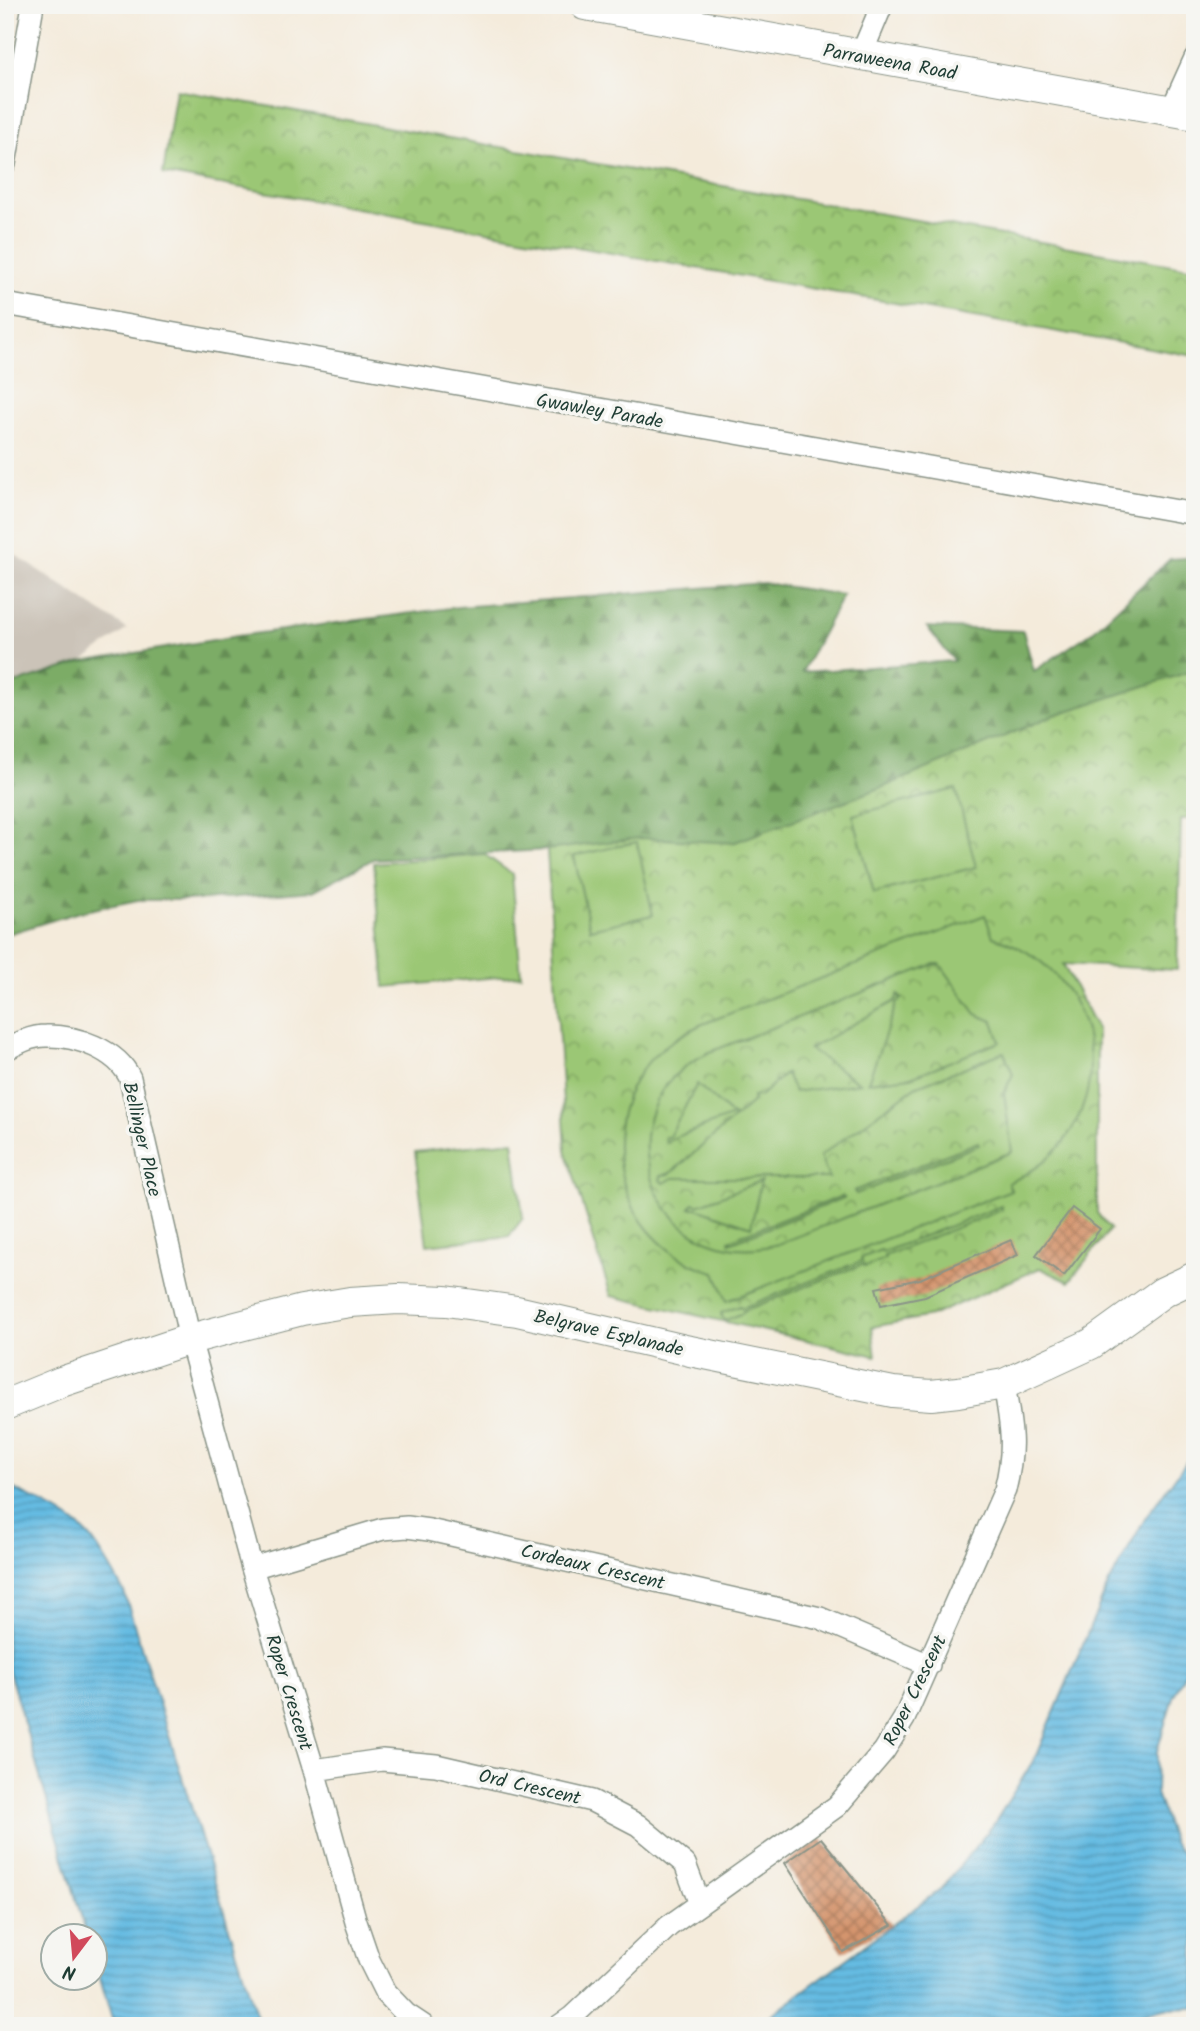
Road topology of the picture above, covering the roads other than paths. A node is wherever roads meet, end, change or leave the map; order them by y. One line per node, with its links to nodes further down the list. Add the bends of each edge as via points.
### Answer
1 (33, 5): 7 (street)
2 (585, 5): 4 (street, Parraweena Road)
3 (882, 5): 4 (street)
4 (860, 55): 6 (street, Parraweena Road)
5 (1195, 58): 6 (street)
6 (1183, 113)
7 (5, 164)
8 (5, 304): 9 (street, Gwawley Parade)
9 (1195, 514)
10 (5, 1051): 12 (street, Bellinger Place, via 31,1038 60,1037 107,1051 126,1068)
11 (1195, 1277): 13 (street, Belgrave Esplanade, via 1163,1292 1091,1344)
12 (190, 1339): 13 (street, Belgrave Esplanade, via 350,1302 446,1301 517,1311 893,1392 930,1395); 14 (street, Belgrave Esplanade); 15 (street, Roper Crescent)
13 (1004, 1384): 16 (street, Roper Crescent, via 1013,1436 1005,1490)
14 (5, 1405)
15 (252, 1568): 16 (street, Cordeaux Crescent, via 383,1529 429,1530 820,1618); 17 (street, Roper Crescent)
16 (929, 1665): 18 (street, Roper Crescent, via 884,1751 837,1806)
17 (314, 1770): 18 (street, Ord Crescent, via 382,1759 436,1765 592,1801 638,1825 685,1864); 19 (street, Roper Crescent, via 369,1960 385,1992)
18 (700, 1904): 20 (street, Roper Crescent, via 669,1926)
19 (424, 2026)
20 (559, 2026)

